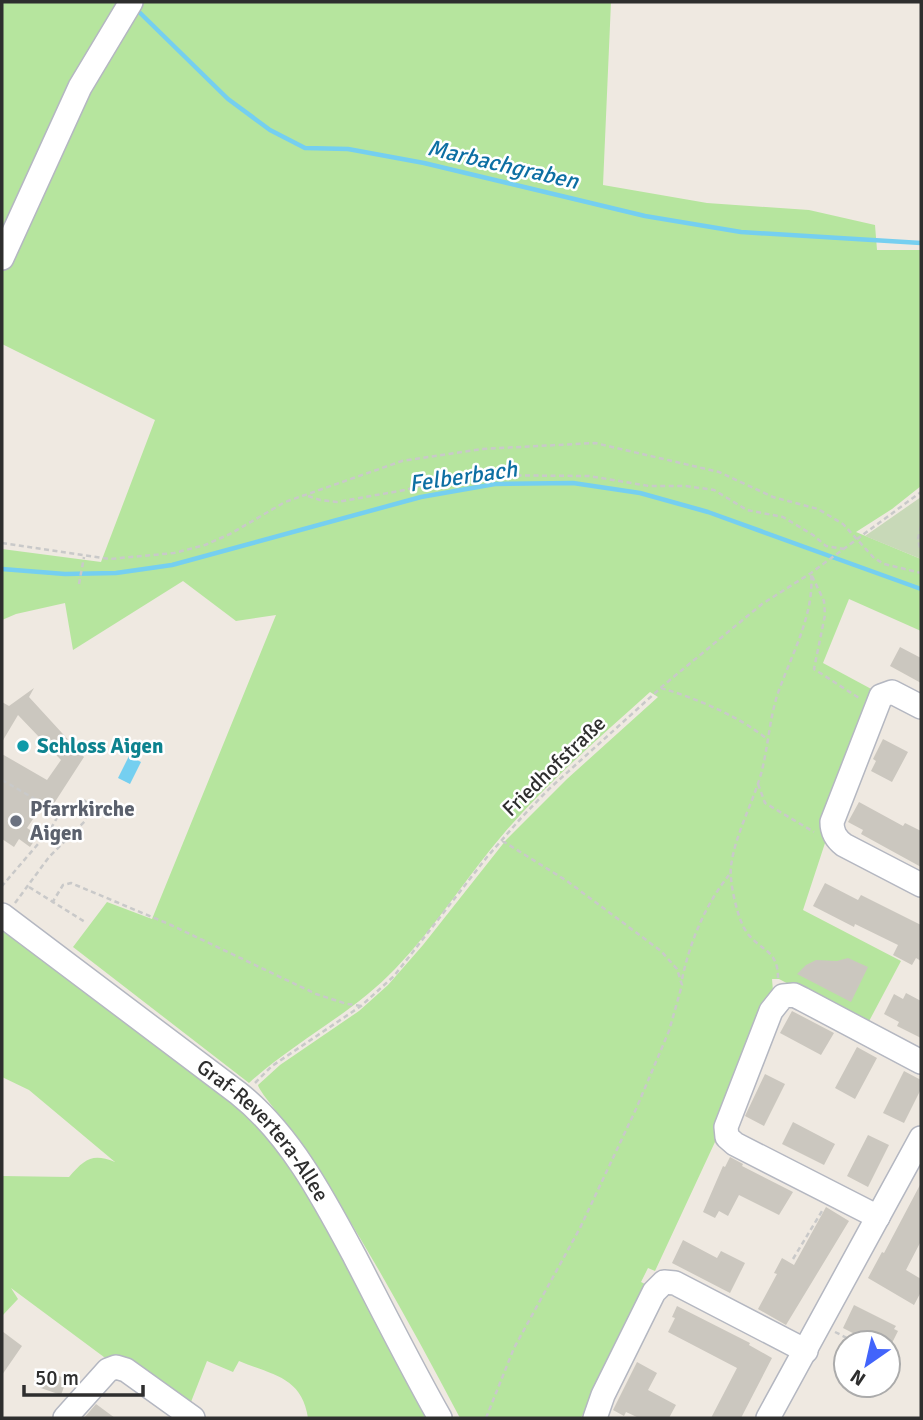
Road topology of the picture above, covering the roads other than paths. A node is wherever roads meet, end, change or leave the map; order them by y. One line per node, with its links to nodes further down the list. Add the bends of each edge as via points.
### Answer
1 (128, 6): 2 (street, via 71,103)
2 (2, 258)
3 (921, 706): 4 (street, via 892,692 877,702 832,822 838,840)
4 (921, 885)
5 (3, 916): 12 (street, Graf-Revertera-Allee, via 244,1097 267,1120 331,1213)
6 (921, 1062): 8 (street, via 794,995 783,996 771,1011 725,1132 735,1144)
7 (921, 1138): 8 (street)
8 (878, 1217): 9 (street)
9 (806, 1351): 13 (street, via 675,1283 664,1282 654,1292); 14 (street)
10 (65, 1418): 11 (street, via 108,1370 116,1367)
11 (193, 1418)
12 (440, 1418)
13 (594, 1418)
14 (768, 1418)

